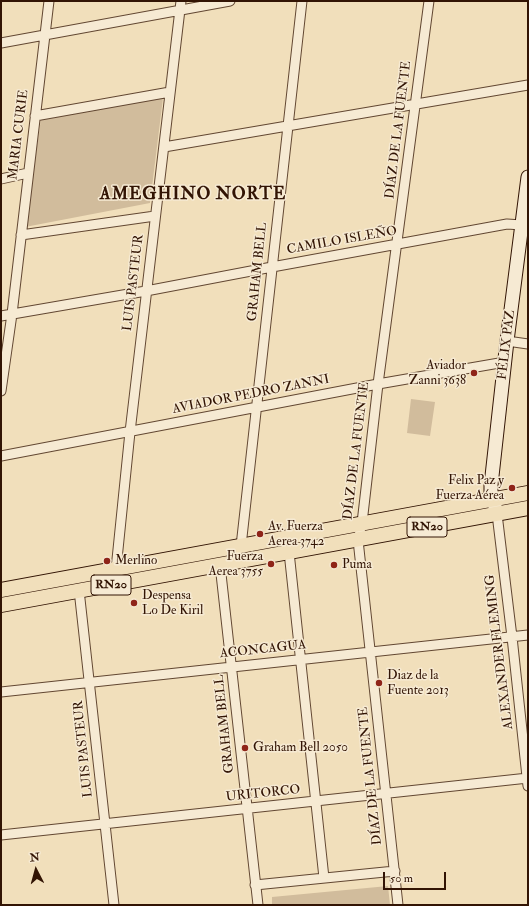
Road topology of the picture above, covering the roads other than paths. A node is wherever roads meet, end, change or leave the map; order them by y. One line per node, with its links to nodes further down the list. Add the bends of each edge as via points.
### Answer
1 (49, 1): 7 (street, MARIA CURIE)
2 (181, 1): 6 (street, LUIS PASTEUR)
3 (230, 1): 6 (street)
4 (302, 1): 13 (street, GRAHAM BELL)
5 (429, 1): 11 (street, DÍAZ DE LA FUENTE)
6 (180, 11): 7 (street); 10 (street, LUIS PASTEUR)
7 (45, 35): 8 (street); 12 (street, MARIA CURIE)
8 (1, 43)
9 (528, 85): 11 (street)
10 (170, 92): 12 (street); 14 (street, LUIS PASTEUR)
11 (415, 104): 13 (street); 21 (street, DÍAZ DE LA FUENTE)
12 (35, 116): 15 (street, MARIA CURIE)
13 (288, 126): 14 (street); 22 (street, GRAHAM BELL)
14 (164, 147): 18 (street, LUIS PASTEUR)
15 (28, 173): 17 (street); 20 (street, MARIA CURIE)
16 (528, 177): 19 (main road, FÉLIX PAZ)
17 (1, 178)
18 (155, 216): 20 (street); 23 (street, LUIS PASTEUR)
19 (524, 232): 21 (street, CAMILO ISLEÑO, via 507,224); 26 (main road, FÉLIX PAZ)
20 (21, 235): 24 (street, MARIA CURIE)
21 (397, 245): 22 (street, CAMILO ISLEÑO); 29 (street, DÍAZ DE LA FUENTE)
22 (272, 267): 23 (street, CAMILO ISLEÑO); 31 (street, GRAHAM BELL)
23 (146, 291): 24 (street, CAMILO ISLEÑO); 32 (street, LUIS PASTEUR)
24 (12, 314): 25 (street, CAMILO ISLEÑO); 30 (street, MARIA CURIE)
25 (1, 316)
26 (507, 341): 27 (street); 28 (main road, FÉLIX PAZ)
27 (528, 344)
28 (505, 362): 29 (street, AVIADOR PEDRO ZANNI); 35 (main road, FÉLIX PAZ, via 491,485)
29 (378, 384): 31 (street, AVIADOR PEDRO ZANNI); 38 (street, DÍAZ DE LA FUENTE)
30 (1, 391)
31 (256, 408): 32 (street, AVIADOR PEDRO ZANNI); 40 (street, GRAHAM BELL)
32 (130, 432): 33 (street, AVIADOR PEDRO ZANNI); 43 (street, LUIS PASTEUR)
33 (1, 456)
34 (528, 494): 35 (main road, RN20)
35 (493, 499): 37 (main road, FÉLIX PAZ); 38 (main road, RN20)
36 (528, 508): 37 (main road, RN20)
37 (497, 514): 39 (main road, RN20); 48 (street, ALEXANDER FLEMING)
38 (362, 523): 39 (street, DÍAZ DE LA FUENTE); 40 (main road, RN20)
39 (358, 540): 41 (main road, RN20); 49 (street, DÍAZ DE LA FUENTE)
40 (240, 546): 43 (main road, RN20)
41 (289, 552): 42 (main road, RN20); 50 (street)
42 (220, 565): 45 (main road, RN20); 51 (street, GRAHAM BELL)
43 (116, 569): 44 (main road, RN20)
44 (1, 590)
45 (79, 590): 46 (main road, RN20); 52 (street, LUIS PASTEUR)
46 (1, 605)
47 (528, 635): 48 (street, ACONCAGUA)
48 (512, 637): 49 (street, ACONCAGUA); 54 (street, ALEXANDER FLEMING)
49 (371, 652): 50 (street, ACONCAGUA); 55 (street, DÍAZ DE LA FUENTE)
50 (300, 660): 51 (street, ACONCAGUA); 56 (street)
51 (232, 667): 52 (street, ACONCAGUA); 57 (street, GRAHAM BELL)
52 (90, 682): 53 (street, ACONCAGUA); 58 (street, LUIS PASTEUR)
53 (1, 692)
54 (528, 781): 55 (street, URITORCO)
55 (386, 794): 56 (street, URITORCO); 60 (street, DÍAZ DE LA FUENTE)
56 (316, 801): 57 (street, URITORCO); 61 (street)
57 (247, 808): 58 (street, URITORCO); 62 (street, GRAHAM BELL)
58 (105, 824): 59 (street, URITORCO); 63 (street, LUIS PASTEUR)
59 (1, 835)
60 (395, 871): 61 (street); 65 (street, DÍAZ DE LA FUENTE)
61 (324, 878): 62 (street)
62 (255, 885): 64 (street, GRAHAM BELL)
63 (114, 905)
64 (258, 905)
65 (398, 905)

